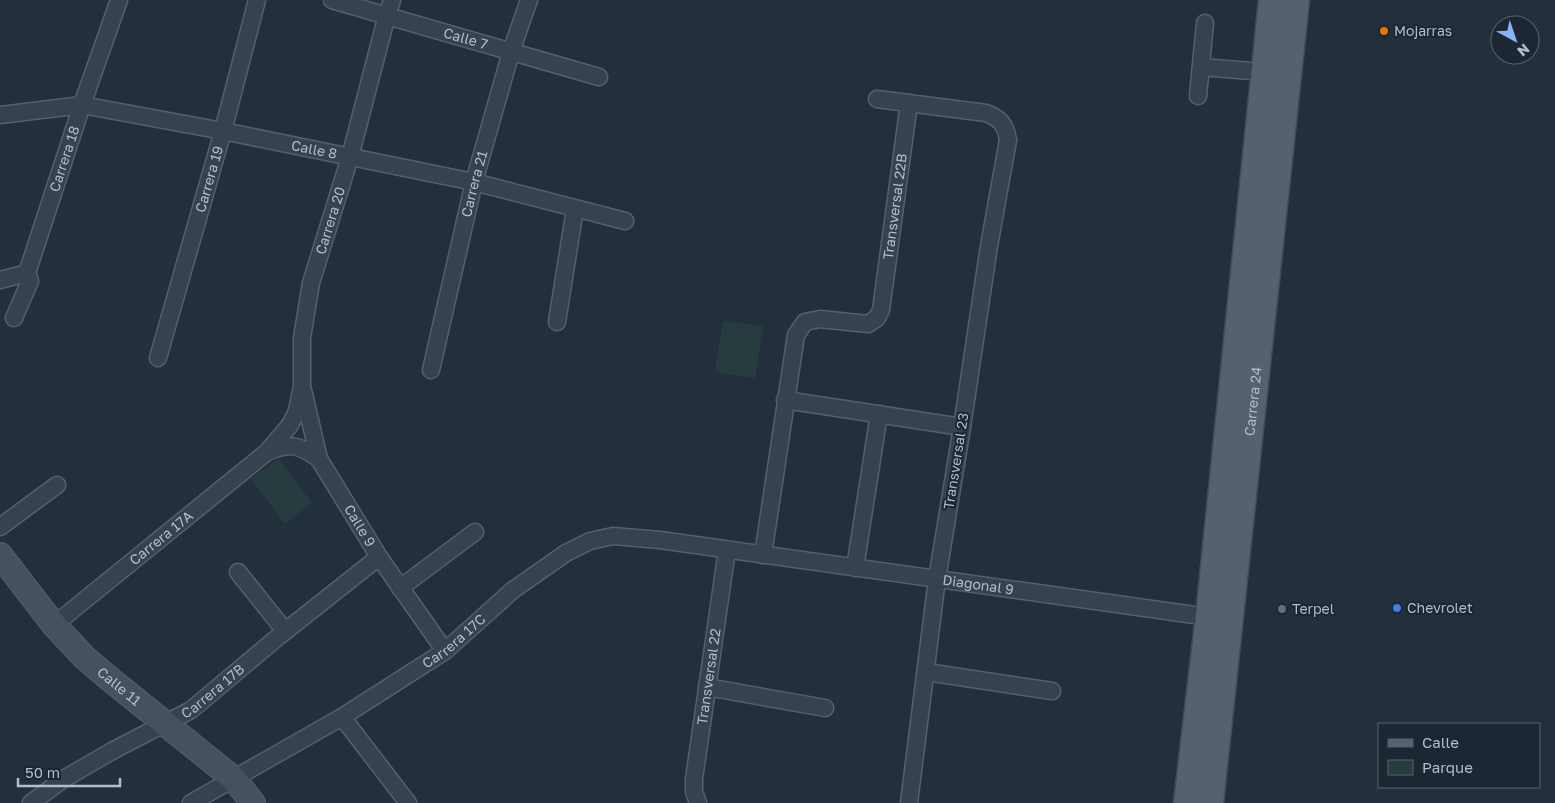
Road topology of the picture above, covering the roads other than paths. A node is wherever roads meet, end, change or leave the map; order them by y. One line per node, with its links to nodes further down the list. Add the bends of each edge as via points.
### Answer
1 (119, 0): 16 (street, Carrera 18)
2 (257, 0): 18 (street, Carrera 19)
3 (332, 0): 7 (street, Calle 7)
4 (529, 0): 9 (street, Carrera 21)
5 (1272, 0): 11 (main road, Carrera 24)
6 (1296, 0): 46 (main road, Carrera 24, via 1258,344)
7 (390, 8): 9 (street, Calle 7); 19 (street, Carrera 20)
8 (1205, 24): 10 (street)
9 (511, 52): 12 (street, Calle 7); 20 (street, Carrera 21)
10 (1201, 67): 11 (street); 13 (street)
11 (1264, 72): 46 (main road, Carrera 24)
12 (598, 77)
13 (1198, 96)
14 (877, 99): 15 (street)
15 (909, 103): 30 (street, Transversal 22B, via 878,318 868,324 820,319 805,322 796,335); 32 (street, Transversal 23, via 996,116 1005,126 1008,140)
16 (82, 105): 17 (street, Calle 8); 18 (street, Calle 8); 23 (street, Carrera 18)
17 (0, 115)
18 (223, 131): 19 (street, Calle 8); 27 (street, Carrera 19)
19 (350, 157): 20 (street, Calle 8); 29 (street, Carrera 20, via 311,283 302,338)
20 (474, 182): 21 (street, Calle 8); 28 (street, Carrera 21)
21 (575, 209): 22 (street, Calle 8); 26 (street)
22 (624, 221)
23 (27, 273): 24 (street); 25 (street, Carrera 18, via 30,281)
24 (0, 280)
25 (14, 318)
26 (557, 322)
27 (158, 358)
28 (431, 370)
29 (302, 386): 33 (street, Carrera 17A, via 297,411 290,425); 34 (street, Calle 9)
30 (785, 400): 31 (street); 40 (street)
31 (880, 414): 32 (street); 42 (street)
32 (962, 427): 44 (street, Transversal 23)
33 (267, 452): 34 (street, Carrera 17A, via 280,446 301,447); 47 (street, Carrera 17A)
34 (319, 458): 41 (street, Calle 9)
35 (57, 485): 36 (street)
36 (0, 527)
37 (475, 532): 45 (street)
38 (727, 550): 40 (street, Diagonal 9); 49 (street, Carrera 17C, via 613,536 590,541 566,553 513,590); 51 (street, Transversal 22)
39 (0, 555): 47 (street, Calle 11)
40 (763, 555): 42 (street, Diagonal 9)
41 (379, 557): 45 (street, Calle 9); 48 (street, Carrera 17B)
42 (855, 568): 44 (street, Diagonal 9)
43 (238, 572): 48 (street)
44 (937, 579): 46 (street, Diagonal 9); 50 (street, Transversal 23)
45 (400, 588): 49 (street, Calle 9)
46 (1220, 618): 63 (main road, Carrera 24); 64 (main road, Carrera 24)
47 (54, 625): 55 (street, Calle 11, via 85,658)
48 (285, 631): 55 (street, Carrera 17B, via 191,710)
49 (445, 651): 54 (street, Carrera 17C)
50 (926, 672): 52 (street); 62 (street, Transversal 23)
51 (707, 688): 53 (street); 61 (street, Transversal 22, via 694,779)
52 (1052, 691)
53 (825, 708)
54 (342, 717): 56 (street, Carrera 17C); 60 (street)
55 (166, 724): 56 (street, Calle 11); 57 (street, Carrera 17B, via 62,780)
56 (234, 779): 58 (street, Carrera 17C); 59 (street, Calle 11)
57 (31, 803)
58 (191, 803)
59 (253, 803)
60 (408, 803)
61 (698, 803)
62 (909, 803)
63 (1187, 803)
64 (1210, 803)

